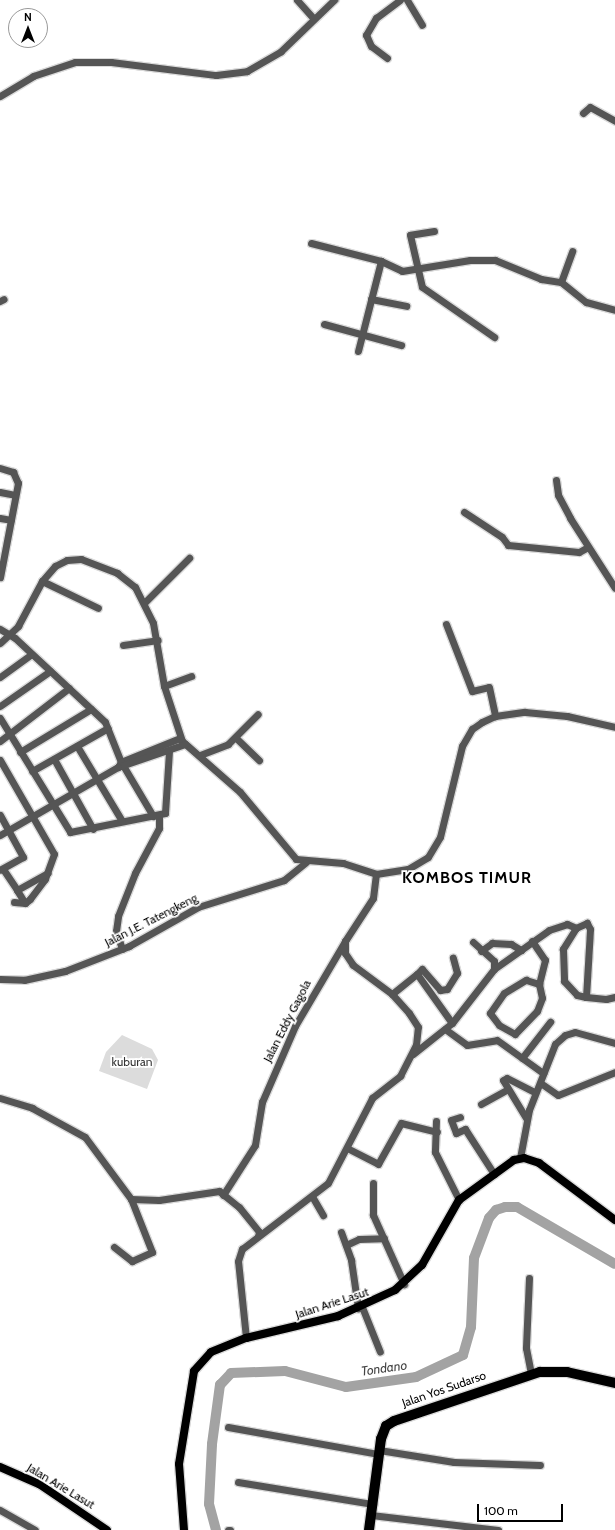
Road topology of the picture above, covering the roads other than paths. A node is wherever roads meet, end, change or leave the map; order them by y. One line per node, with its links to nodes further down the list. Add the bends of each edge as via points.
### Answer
1 (298, 0): 5 (street)
2 (334, 0): 5 (street)
3 (400, 0): 7 (street, via 376,18 366,36 371,46)
4 (407, 0): 6 (street)
5 (314, 19): 8 (street, via 281,51 247,71 216,75 111,62 75,62 38,74)
6 (422, 25)
7 (387, 58)
8 (0, 96)
9 (583, 113): 10 (street, via 590,107)
10 (615, 121)
11 (434, 231): 15 (street, via 410,235)
12 (311, 243): 14 (street)
13 (572, 251): 16 (street)
14 (381, 261): 15 (street, via 402,271); 17 (street)
15 (416, 270): 16 (street, via 470,260 495,260 541,279); 22 (street, via 428,294)
16 (561, 282): 19 (street, via 586,302)
17 (371, 299): 18 (street); 21 (street)
18 (406, 306)
19 (615, 310)
20 (324, 324): 21 (street)
21 (362, 334): 23 (street); 24 (street)
22 (494, 337)
23 (401, 345)
24 (358, 350)
25 (0, 468): 28 (street, via 15,475)
26 (556, 480): 33 (street, via 562,503)
27 (0, 492): 28 (street)
28 (15, 495): 31 (street)
29 (464, 512): 33 (street, via 502,537 508,545 579,552)
30 (0, 518): 31 (street)
31 (11, 520): 32 (street)
32 (4, 541): 35 (street)
33 (588, 547): 38 (street)
34 (189, 558): 39 (street)
35 (2, 564): 36 (street)
36 (0, 577)
37 (42, 581): 39 (street, via 55,566 67,560 93,562 126,579); 40 (street); 43 (street)
38 (615, 588)
39 (144, 603): 44 (street)
40 (98, 608)
41 (446, 624): 56 (street, via 472,691 490,688)
42 (0, 629): 43 (street)
43 (10, 636): 45 (street); 47 (street)
44 (158, 640): 46 (street); 51 (street)
45 (0, 643)
46 (123, 645)
47 (30, 655): 48 (street); 49 (street)
48 (50, 671): 52 (street); 53 (street)
49 (0, 676)
50 (191, 676): 51 (street)
51 (164, 686): 63 (street)
52 (69, 688): 54 (street); 60 (street)
53 (0, 706)
54 (91, 709): 59 (street); 66 (street)
55 (258, 714): 61 (street)
56 (495, 716): 58 (street, via 535,712); 87 (street, via 465,737 440,837 428,857 408,869)
57 (0, 718): 60 (street)
58 (615, 727)
59 (108, 728): 64 (street); 72 (street)
60 (9, 734): 62 (street); 66 (street)
61 (236, 738): 68 (street); 71 (street)
62 (0, 741)
63 (183, 741): 65 (street); 67 (street); 68 (street)
64 (77, 746): 69 (street); 74 (street)
65 (169, 751): 67 (street); 78 (street, via 165,813)
66 (20, 752): 73 (street)
67 (150, 754): 72 (street)
68 (200, 755): 84 (street, via 240,792 291,855)
69 (54, 759): 73 (street); 75 (street)
70 (0, 760): 79 (street)
71 (259, 760)
72 (121, 765): 74 (street); 78 (street)
73 (32, 771): 76 (street)
74 (96, 778): 75 (street); 80 (street)
75 (74, 792): 76 (street); 81 (street)
76 (51, 805): 79 (street); 81 (street, via 67,832)
77 (0, 815): 82 (street)
78 (156, 815): 80 (street); 95 (street, via 159,828 135,873 118,916 116,931)
79 (30, 818): 82 (street); 86 (street, via 53,852)
80 (122, 821): 81 (street)
81 (93, 829)
82 (8, 831): 83 (street); 85 (street, via 23,857)
83 (0, 835)
84 (306, 862): 87 (street, via 343,863); 95 (street, Jalan J.E. Tatengkeng, via 284,880 198,907)
85 (1, 870): 88 (street)
86 (48, 873): 88 (street); 90 (street)
87 (376, 874): 92 (street, Jalan Eddy Gagola, via 369,906)
88 (17, 890): 90 (street)
89 (14, 902): 90 (street)
90 (25, 903)
91 (576, 928): 93 (street, via 560,925); 104 (street, via 563,949 564,981 572,993); 104 (street, via 587,923 590,930)
92 (345, 941): 103 (street, via 345,953 353,965); 129 (street, Jalan Eddy Gagola, via 295,1026 259,1115 255,1145)
93 (532, 941): 96 (street); 102 (street, via 545,960)
94 (473, 942): 97 (street)
95 (122, 949): 101 (street, Jalan J.E. Tatengkeng, via 45,977)
96 (521, 950): 97 (street, via 511,944 492,943); 99 (street)
97 (481, 951): 99 (street, via 494,961)
98 (453, 958): 100 (street, via 457,973 447,990 440,990 422,969)
99 (494, 969): 107 (street)
100 (417, 974): 103 (street); 107 (street)
101 (0, 979)
102 (539, 984): 102 (street, via 540,1004 518,1033 492,1019 490,1013 514,984 526,980)
103 (392, 994): 109 (street, via 414,1020)
104 (586, 997): 105 (street)
105 (615, 997)
106 (550, 1022): 113 (street)
107 (452, 1024): 108 (street)
108 (445, 1029): 111 (street); 113 (street, via 467,1045 497,1040)
109 (418, 1036): 111 (street); 112 (street)
110 (615, 1043): 115 (street, via 580,1033 566,1035 555,1044)
111 (426, 1044): 112 (street)
112 (412, 1055): 125 (street, via 400,1076 372,1098)
113 (522, 1058): 115 (street)
114 (615, 1072): 116 (street, via 558,1095)
115 (542, 1073): 116 (street)
116 (542, 1084): 118 (street)
117 (506, 1090): 118 (street, via 503,1080 506,1078); 120 (street); 122 (street)
118 (535, 1092): 122 (street)
119 (0, 1098): 131 (street, via 32,1108 86,1137)
120 (481, 1104)
121 (460, 1118): 127 (street, via 452,1120 456,1133 465,1129)
122 (526, 1118): 126 (street)
123 (436, 1121): 124 (street)
124 (437, 1132): 125 (street, via 401,1123 378,1164); 132 (street, via 435,1152)
125 (347, 1148): 130 (street, via 332,1178)
126 (520, 1158): 127 (main road, Jalan Arie Lasut); 134 (main road, via 549,1170)
127 (494, 1174): 132 (main road, Jalan Arie Lasut)
128 (373, 1184): 137 (street, via 373,1215)
129 (223, 1195): 131 (street, via 207,1192 159,1200); 136 (street, via 239,1207 259,1232)
130 (313, 1198): 133 (street); 136 (street)
131 (131, 1199): 139 (street, via 152,1252 132,1261)
132 (459, 1200): 141 (main road, Jalan Arie Lasut, via 422,1264)
133 (323, 1215)
134 (615, 1220)
135 (341, 1232): 138 (street)
136 (258, 1236): 143 (street, via 239,1256)
137 (384, 1238): 138 (street, via 359,1239); 141 (street)
138 (346, 1245): 142 (street)
139 (114, 1247)
140 (529, 1278): 145 (street, via 526,1348)
141 (404, 1284): 142 (main road, Jalan Arie Lasut)
142 (360, 1308): 143 (main road, Jalan Arie Lasut); 144 (street)
143 (246, 1338): 157 (main road, Jalan Arie Lasut, via 211,1352 194,1372 179,1464)
144 (380, 1352)
145 (531, 1374): 146 (highway, Jalan Yos Sudarso, via 552,1370); 148 (highway, Jalan Yos Sudarso, via 402,1416 386,1426)
146 (615, 1382)
147 (228, 1427): 148 (street)
148 (378, 1452): 149 (street, via 454,1462); 152 (highway, Jalan Yos Sudarso)
149 (540, 1466)
150 (0, 1467): 156 (main road, Jalan Arie Lasut, via 39,1484)
151 (238, 1482): 152 (street)
152 (373, 1504): 154 (highway, Jalan Yos Sudarso)
153 (0, 1510): 155 (street)
154 (371, 1515): 158 (highway, Jalan Yos Sudarso); 159 (street)
155 (35, 1530)
156 (107, 1530)
157 (184, 1530)
158 (369, 1530)
159 (498, 1530)

